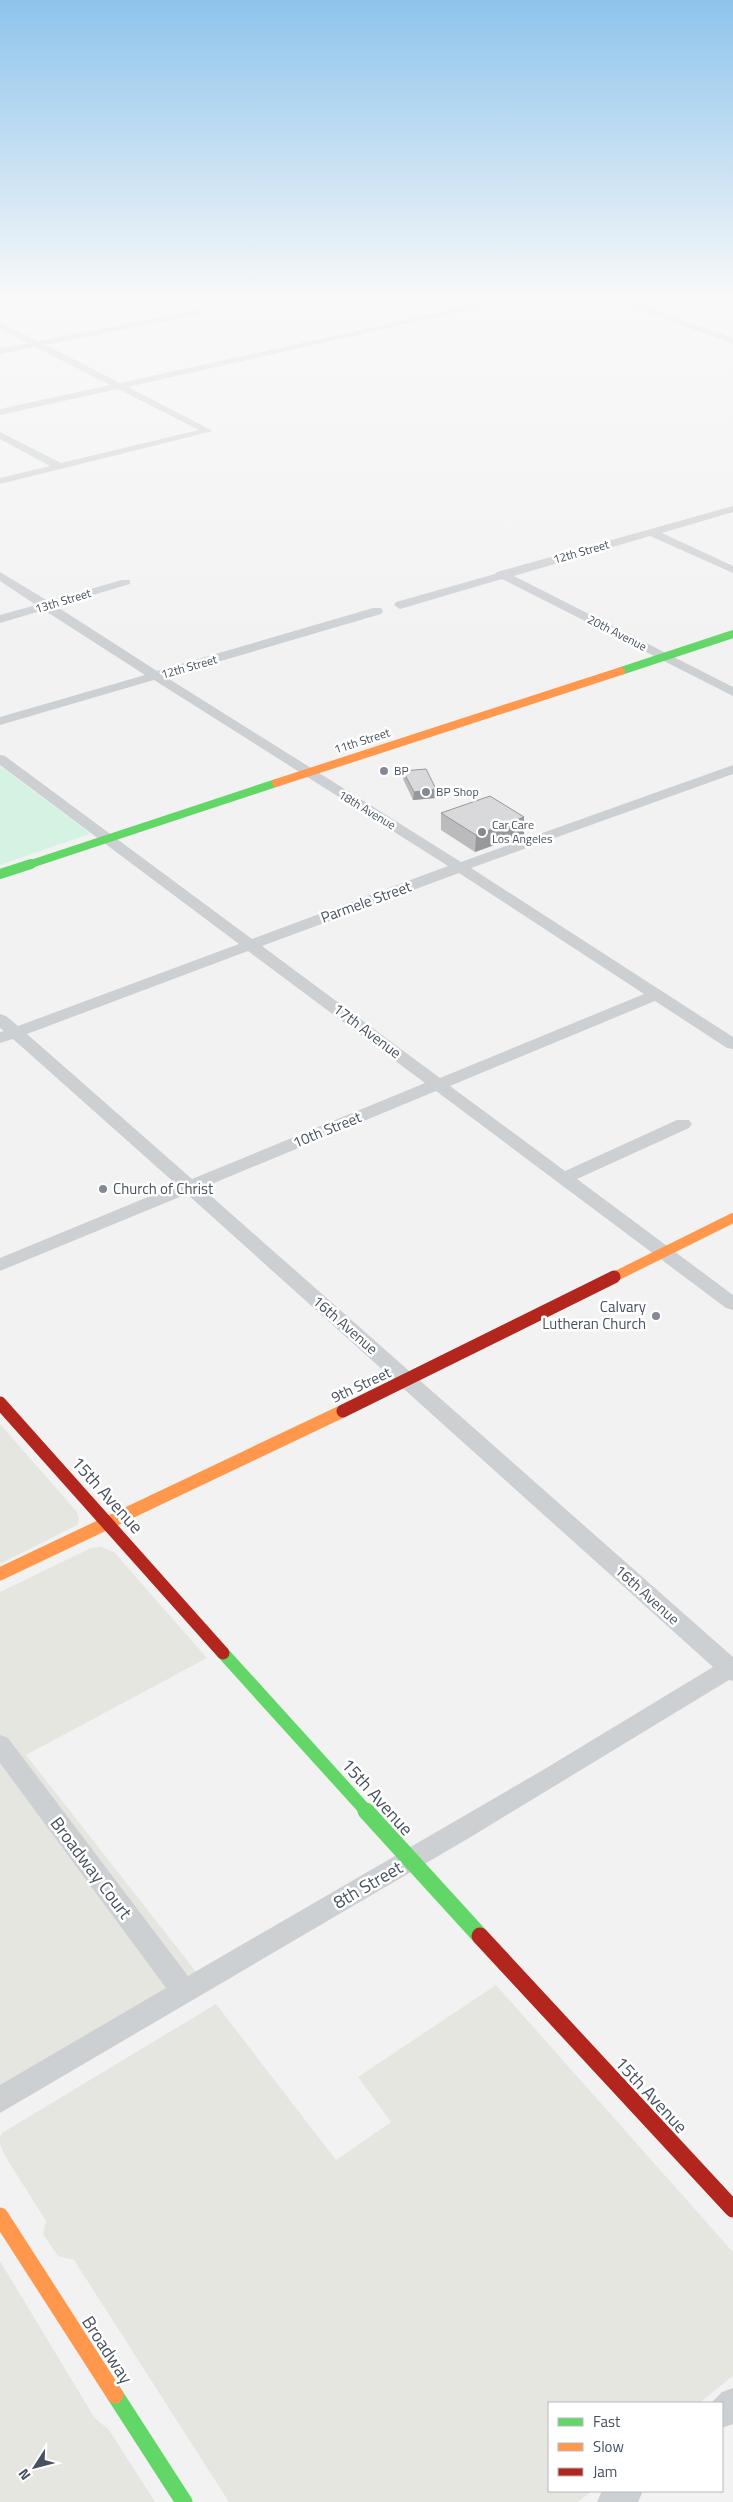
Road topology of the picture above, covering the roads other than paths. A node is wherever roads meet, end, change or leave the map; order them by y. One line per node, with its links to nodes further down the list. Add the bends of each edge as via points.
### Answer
1 (177, 415): 3 (street, via 208,431)
2 (0, 435): 3 (street)
3 (60, 467): 4 (street)
4 (0, 481)
5 (733, 508): 6 (street, 12th Street)
6 (650, 532): 7 (street); 8 (street, 12th Street)
7 (733, 570)
8 (501, 574): 11 (street, 12th Street); 16 (street, 20th Avenue)
9 (0, 576): 12 (street, 18th Avenue)
10 (126, 582): 12 (street, 13th Street)
11 (400, 605)
12 (47, 606): 14 (street, 13th Street); 17 (street, 18th Avenue)
13 (377, 611): 17 (street, 12th Street)
14 (0, 619)
15 (733, 634): 16 (main road, 11th Street)
16 (664, 657): 18 (street, 20th Avenue); 22 (main road, 11th Street)
17 (156, 676): 19 (street, 12th Street); 22 (street, 18th Avenue)
18 (733, 692)
19 (0, 721)
20 (0, 759): 23 (street, 17th Avenue)
21 (733, 769): 24 (street, Parmele Street)
22 (307, 774): 23 (main road, 11th Street); 24 (street, 18th Avenue)
23 (107, 838): 25 (main road, 11th Street); 26 (street, 17th Avenue)
24 (460, 867): 26 (street, Parmele Street); 27 (street, 18th Avenue)
25 (0, 874)
26 (251, 945): 29 (street, Parmele Street); 31 (street, 17th Avenue)
27 (655, 994): 30 (street, 18th Avenue); 31 (street, 10th Street)
28 (0, 1019): 29 (street, 16th Avenue)
29 (8, 1036): 34 (street, 16th Avenue)
30 (733, 1044)
31 (438, 1085): 33 (street, 17th Avenue); 34 (street, 10th Street)
32 (683, 1124): 33 (street)
33 (564, 1178): 36 (street, 17th Avenue)
34 (190, 1189): 37 (street, 10th Street); 39 (street, 16th Avenue)
35 (733, 1218): 36 (main road, 9th Street)
36 (664, 1252): 38 (street, 17th Avenue); 39 (main road, 9th Street)
37 (0, 1266)
38 (733, 1304)
39 (408, 1380): 41 (main road, 9th Street); 43 (street, 16th Avenue)
40 (0, 1403): 41 (main road, 15th Avenue)
41 (108, 1521): 42 (main road, 9th Street); 45 (main road, 15th Avenue)
42 (0, 1574)
43 (731, 1669): 45 (street, 8th Street)
44 (0, 1745): 46 (street, Broadway Court)
45 (410, 1861): 46 (street, 8th Street); 48 (main road, 15th Avenue)
46 (183, 1990): 47 (street, 8th Street)
47 (0, 2100)
48 (733, 2209)
49 (0, 2216): 53 (main road, Broadway)
50 (733, 2403): 51 (street)
51 (723, 2412)
52 (626, 2492): 54 (street)
53 (184, 2502)
54 (613, 2502)

